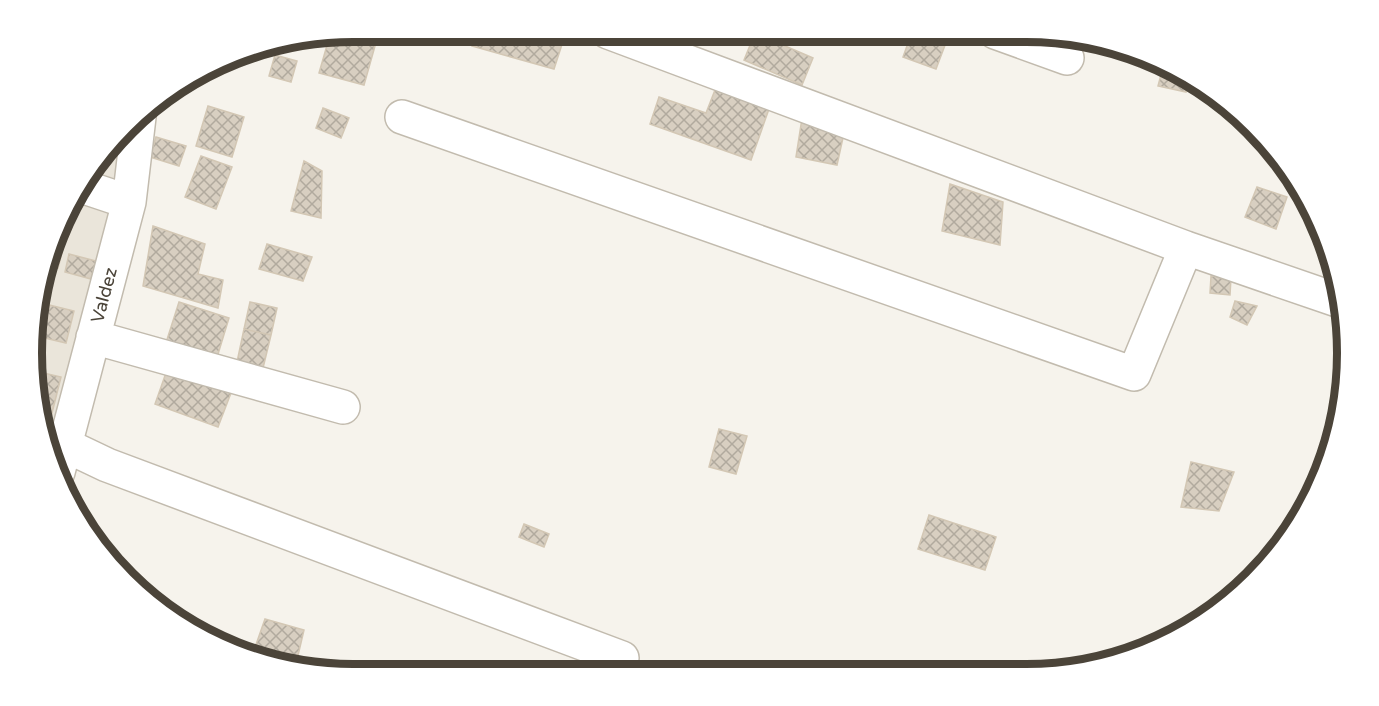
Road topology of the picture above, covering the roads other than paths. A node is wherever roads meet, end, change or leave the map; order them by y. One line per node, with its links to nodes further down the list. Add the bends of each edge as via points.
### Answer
1 (635, 42): 8 (street)
2 (1023, 42): 3 (street)
3 (1067, 58)
4 (402, 117): 8 (street, via 1134,374)
5 (138, 129): 7 (street, Valdez)
6 (89, 189): 7 (street)
7 (129, 202): 10 (street, Valdez)
8 (1186, 248): 9 (street)
9 (1332, 298)
10 (93, 337): 11 (street); 12 (street, Valdez)
11 (343, 407)
12 (61, 459): 13 (street, via 107,465)
13 (622, 658)

